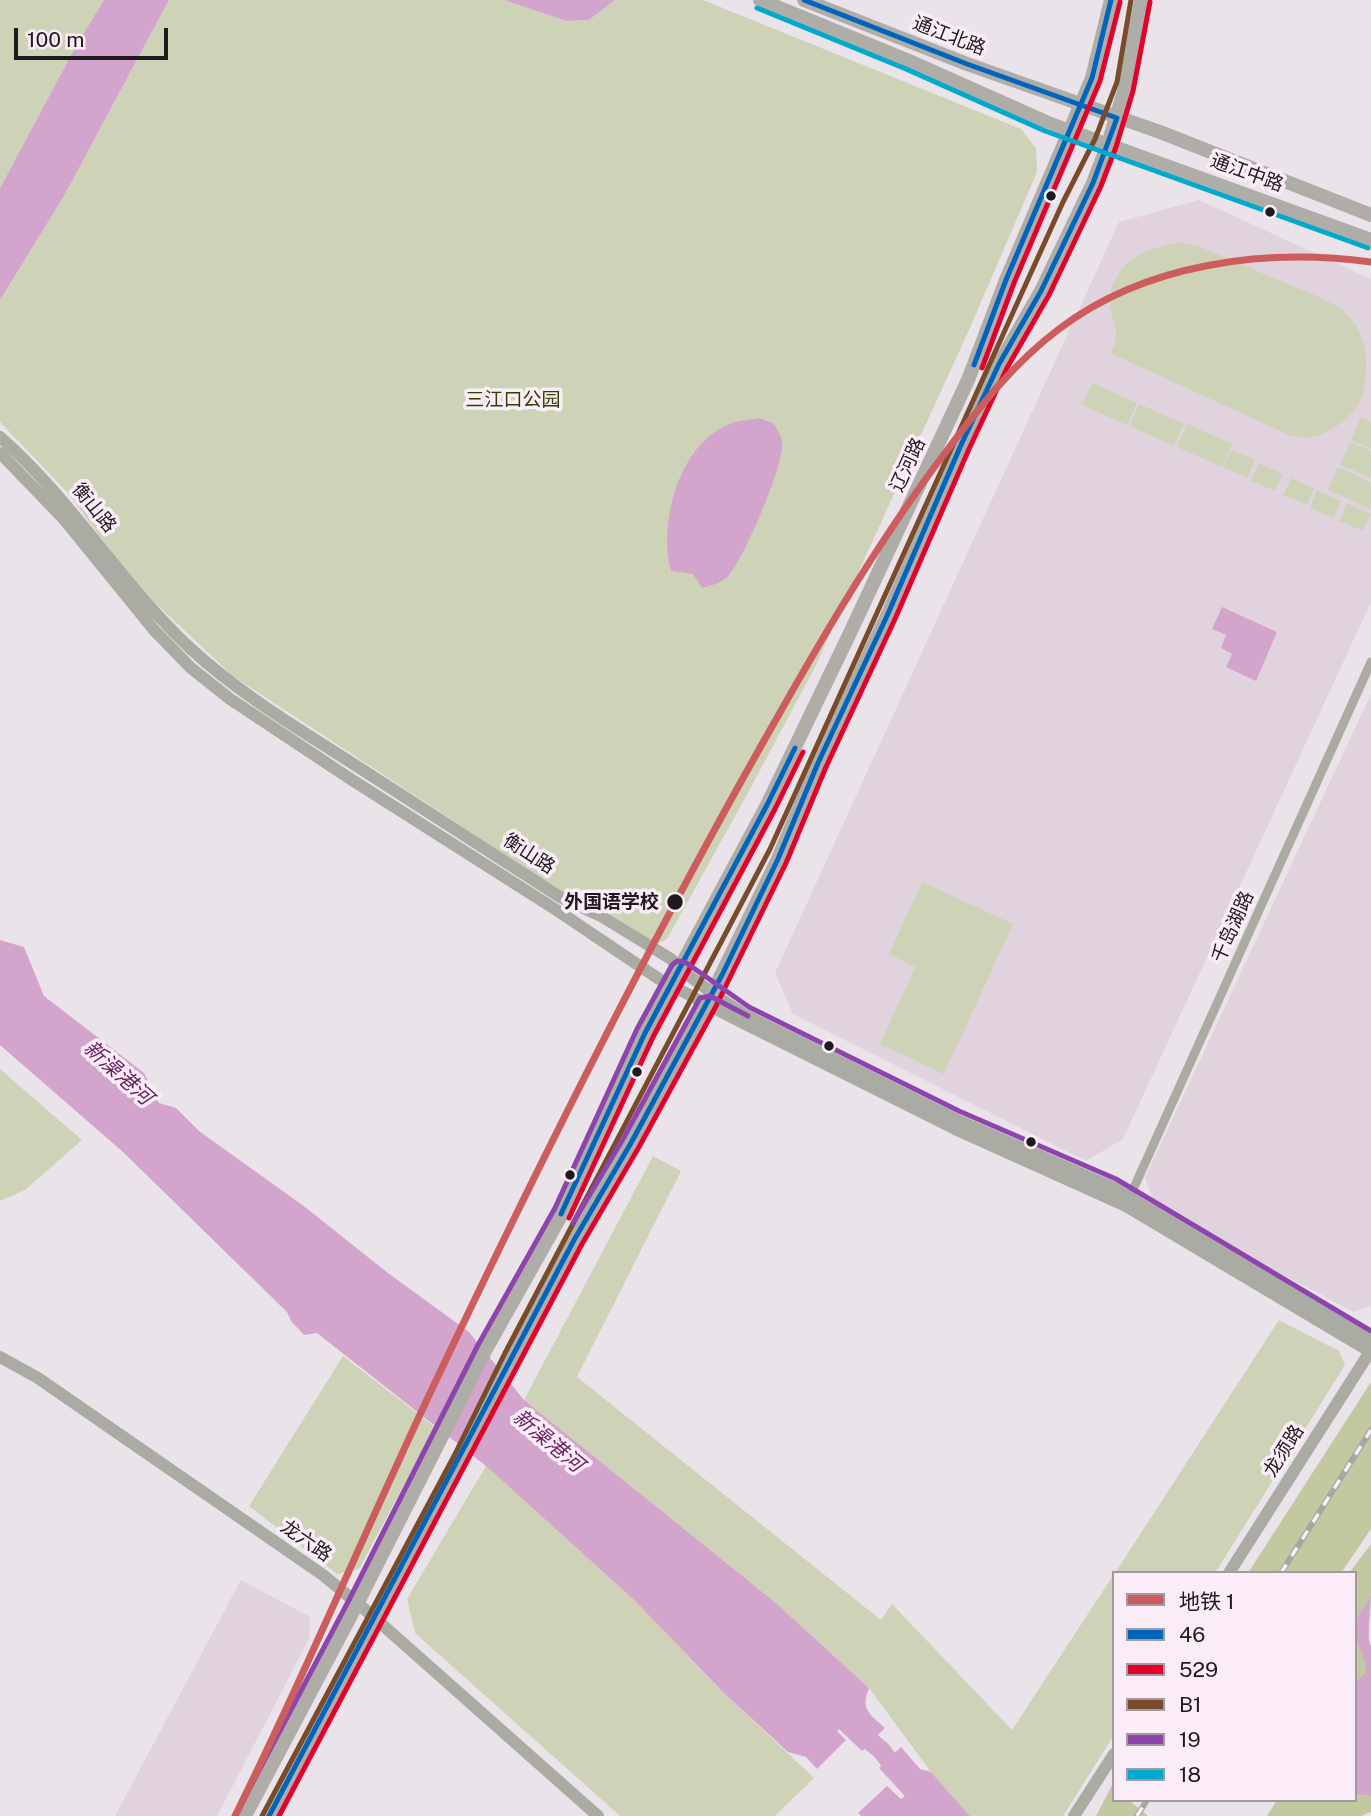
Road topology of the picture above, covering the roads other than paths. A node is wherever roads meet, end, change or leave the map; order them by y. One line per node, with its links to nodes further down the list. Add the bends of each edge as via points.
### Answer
1 (760, 0): 7 (main road, 通江北路)
2 (804, 0): 5 (main road, 通江北路)
3 (1111, 0): 5 (main road)
4 (1141, 0): 6 (main road)
5 (1081, 106): 6 (main road, 通江北路); 7 (main road, 辽河路)
6 (1117, 118): 8 (main road, 辽河路); 9 (main road, 通江中路)
7 (1071, 131): 8 (main road, 通江北路); 14 (main road, 辽河路, via 968,380 767,805)
8 (1108, 144): 10 (main road, 通江中路); 16 (main road, 辽河路, via 1041,290 961,445 778,859)
9 (1371, 215)
10 (1371, 240)
11 (0, 437): 14 (street, 衡山路, via 31,464 132,588 239,690)
12 (0, 453): 15 (street, 衡山路, via 63,518 154,630 230,699)
13 (1371, 662): 17 (street, 千岛湖路)
14 (680, 969): 15 (main road, 辽河路); 16 (street, 衡山路)
15 (671, 985): 16 (street, 衡山路); 21 (main road, 辽河路, via 563,1212 486,1349)
16 (709, 999): 17 (street, 衡山路, via 955,1129); 22 (main road, 辽河路, via 574,1240)
17 (1128, 1202): 18 (street, 衡山路)
18 (1371, 1348): 20 (street, 龙须路)
19 (0, 1357): 21 (street, 龙六路, via 85,1410 323,1575)
20 (1230, 1571)
21 (357, 1604): 22 (street, 龙六路); 24 (main road, 辽河路)
22 (374, 1618): 25 (main road, 辽河路); 26 (street, 龙六路)
23 (1112, 1757): 27 (street)
24 (245, 1816)
25 (269, 1816)
26 (597, 1816)
27 (1074, 1816)

